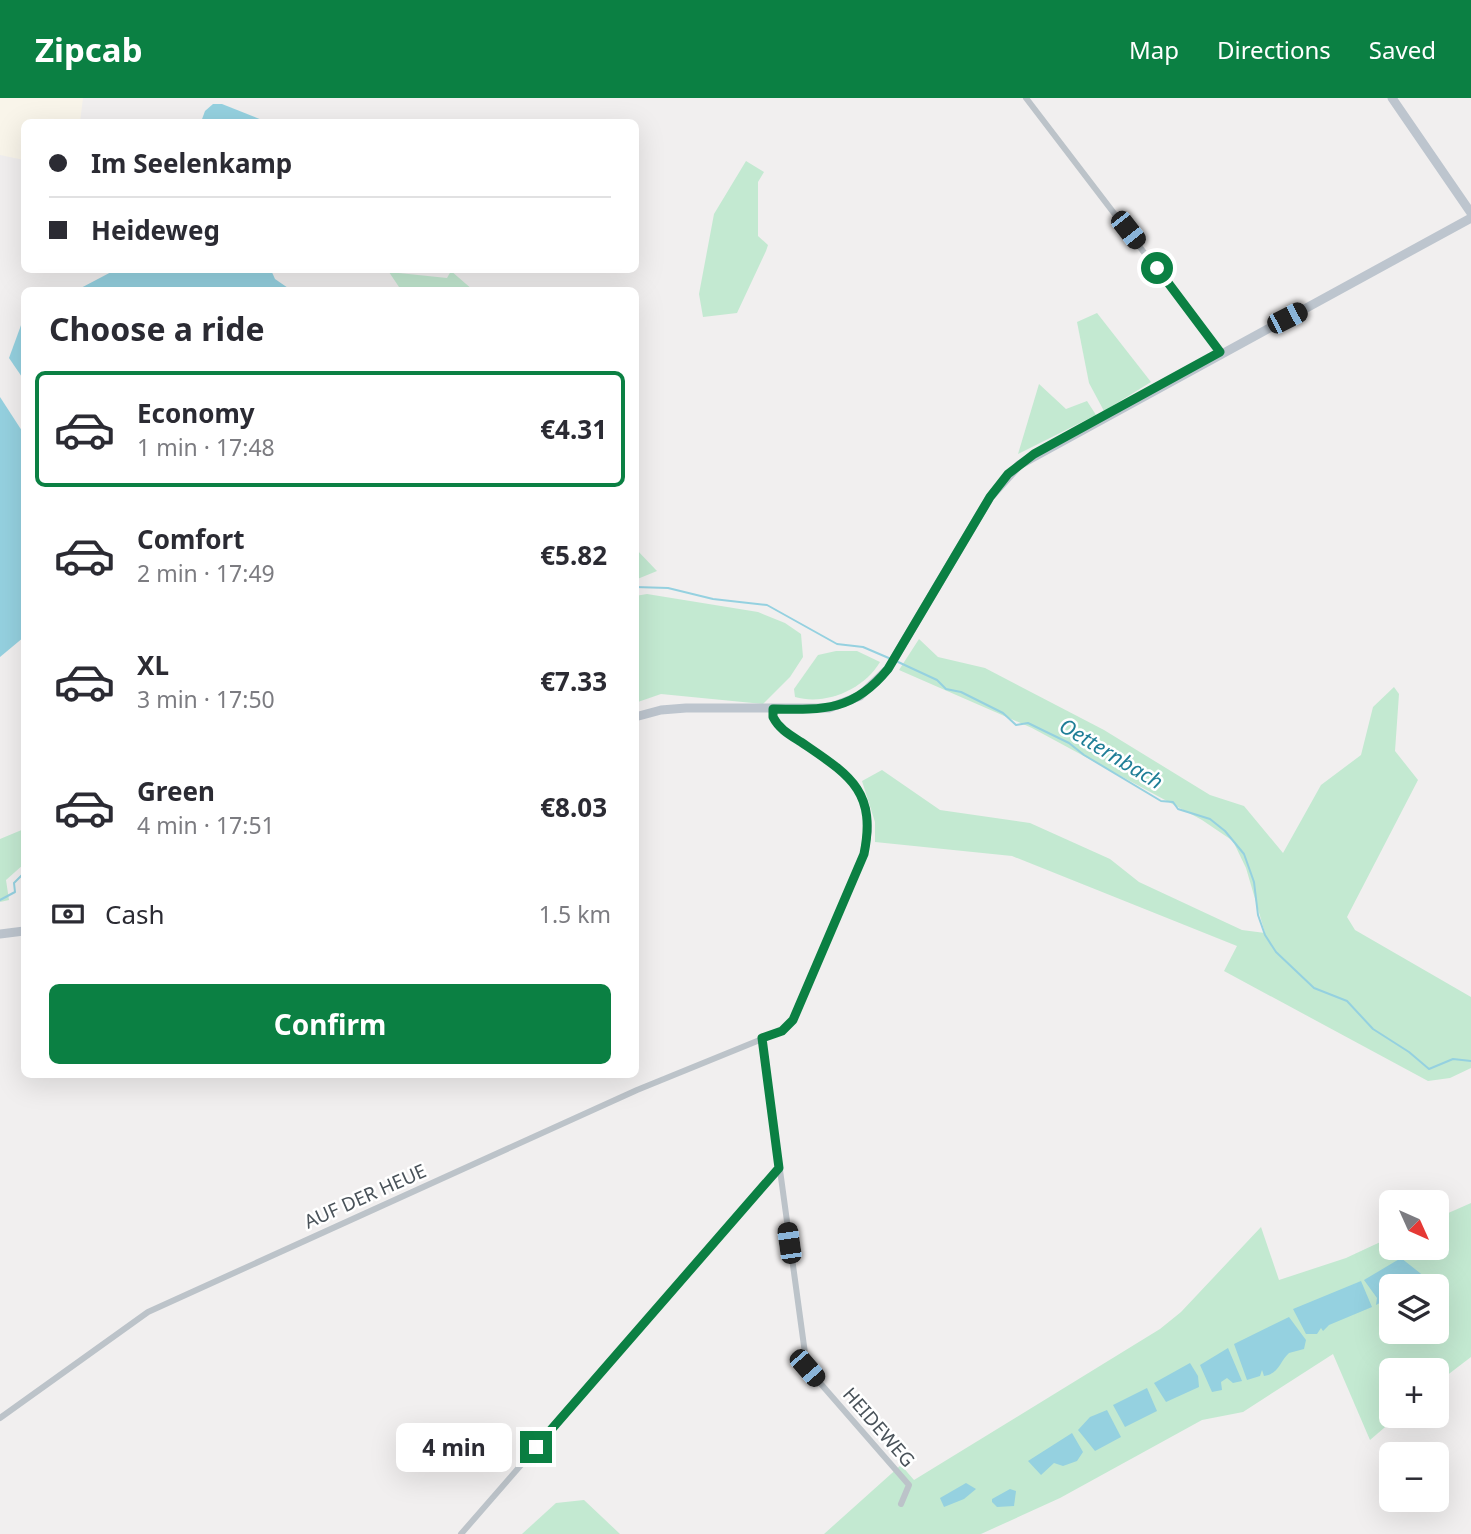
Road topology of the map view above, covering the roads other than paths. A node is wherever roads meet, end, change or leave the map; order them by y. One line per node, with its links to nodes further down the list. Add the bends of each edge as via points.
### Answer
1 (1026, 98): 4 (street)
2 (1392, 98): 3 (main road)
3 (1471, 216): 4 (main road)
4 (1220, 352): 5 (main road, via 1034,454 1008,474 875,685 829,708)
5 (773, 709): 6 (main road, via 686,708); 9 (street, via 783,730 840,769 860,792 869,831 864,854 793,1020 782,1031)
6 (639, 716)
7 (21, 931): 8 (main road)
8 (0, 934)
9 (762, 1038): 10 (street, HEIDEWEG); 11 (street, AUF DER HEUE, via 148,1312)
10 (779, 1168): 12 (street, HEIDEWEG, via 807,1368 909,1485); 13 (street)
11 (0, 1418)
12 (901, 1504)
13 (461, 1534)

